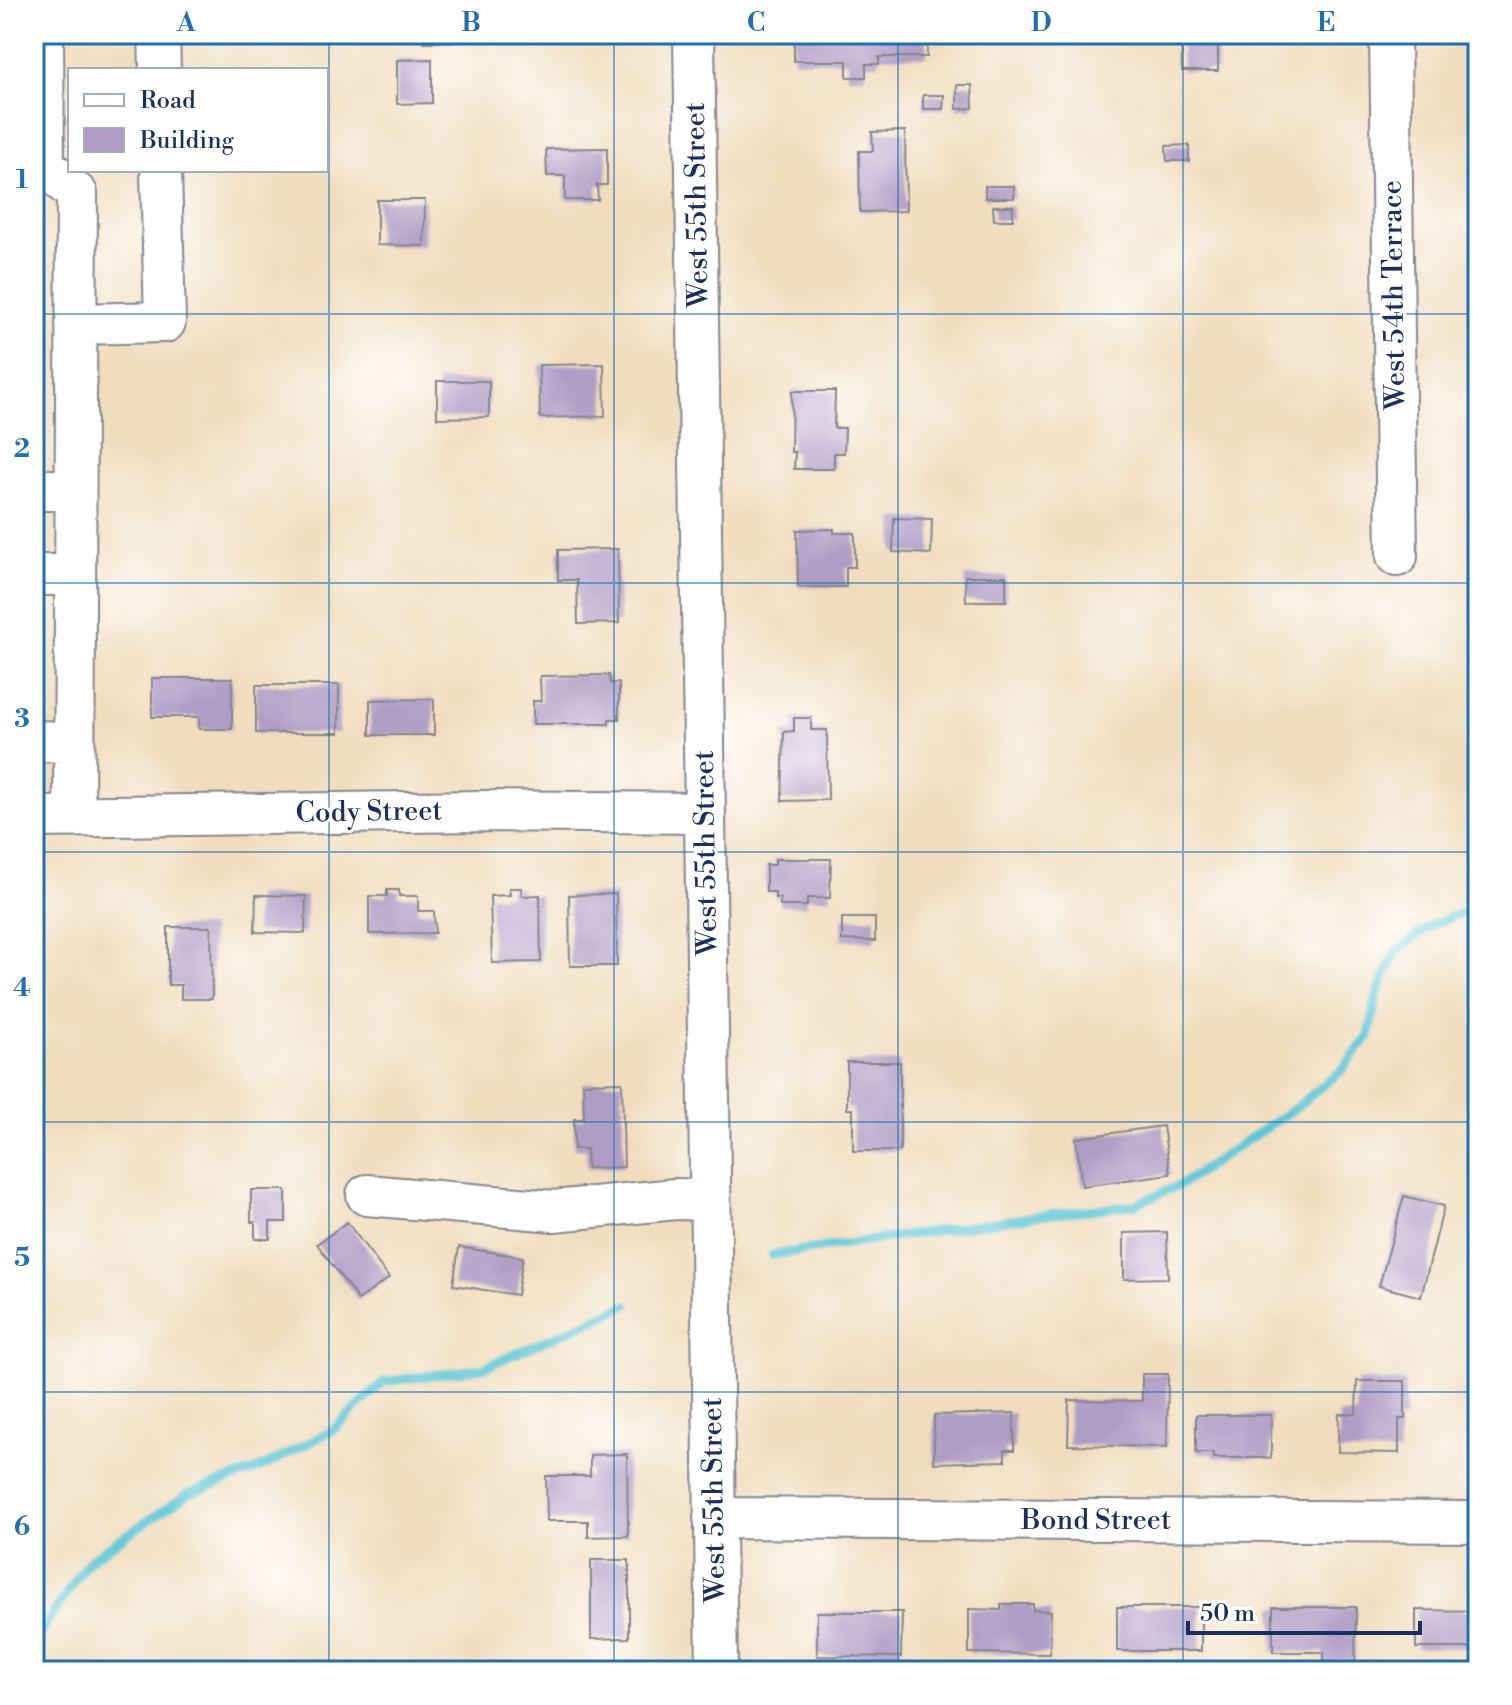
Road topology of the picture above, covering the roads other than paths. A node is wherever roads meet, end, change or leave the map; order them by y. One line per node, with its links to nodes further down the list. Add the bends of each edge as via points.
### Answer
1 (43, 34): 6 (street)
2 (159, 34): 5 (street)
3 (694, 34): 16 (street, West 55th Street)
4 (1390, 34): 11 (street, West 54th Terrace)
5 (160, 68)
6 (57, 165): 8 (street, via 77,194)
7 (161, 172): 8 (street, via 165,322)
8 (76, 324): 10 (street)
9 (34, 490): 10 (street)
10 (74, 490): 13 (street)
11 (1397, 556)
12 (34, 575): 13 (street)
13 (74, 575): 15 (street)
14 (34, 741): 15 (street)
15 (74, 742): 17 (street)
16 (705, 813): 17 (street, Cody Street); 20 (street, West 55th Street)
17 (74, 816): 18 (street, Cody Street)
18 (34, 817)
19 (367, 1195): 20 (street, via 554,1211)
20 (710, 1200): 21 (street, West 55th Street)
21 (714, 1518): 22 (street, Bond Street); 23 (street, West 55th Street)
22 (1478, 1522)
23 (717, 1671)

